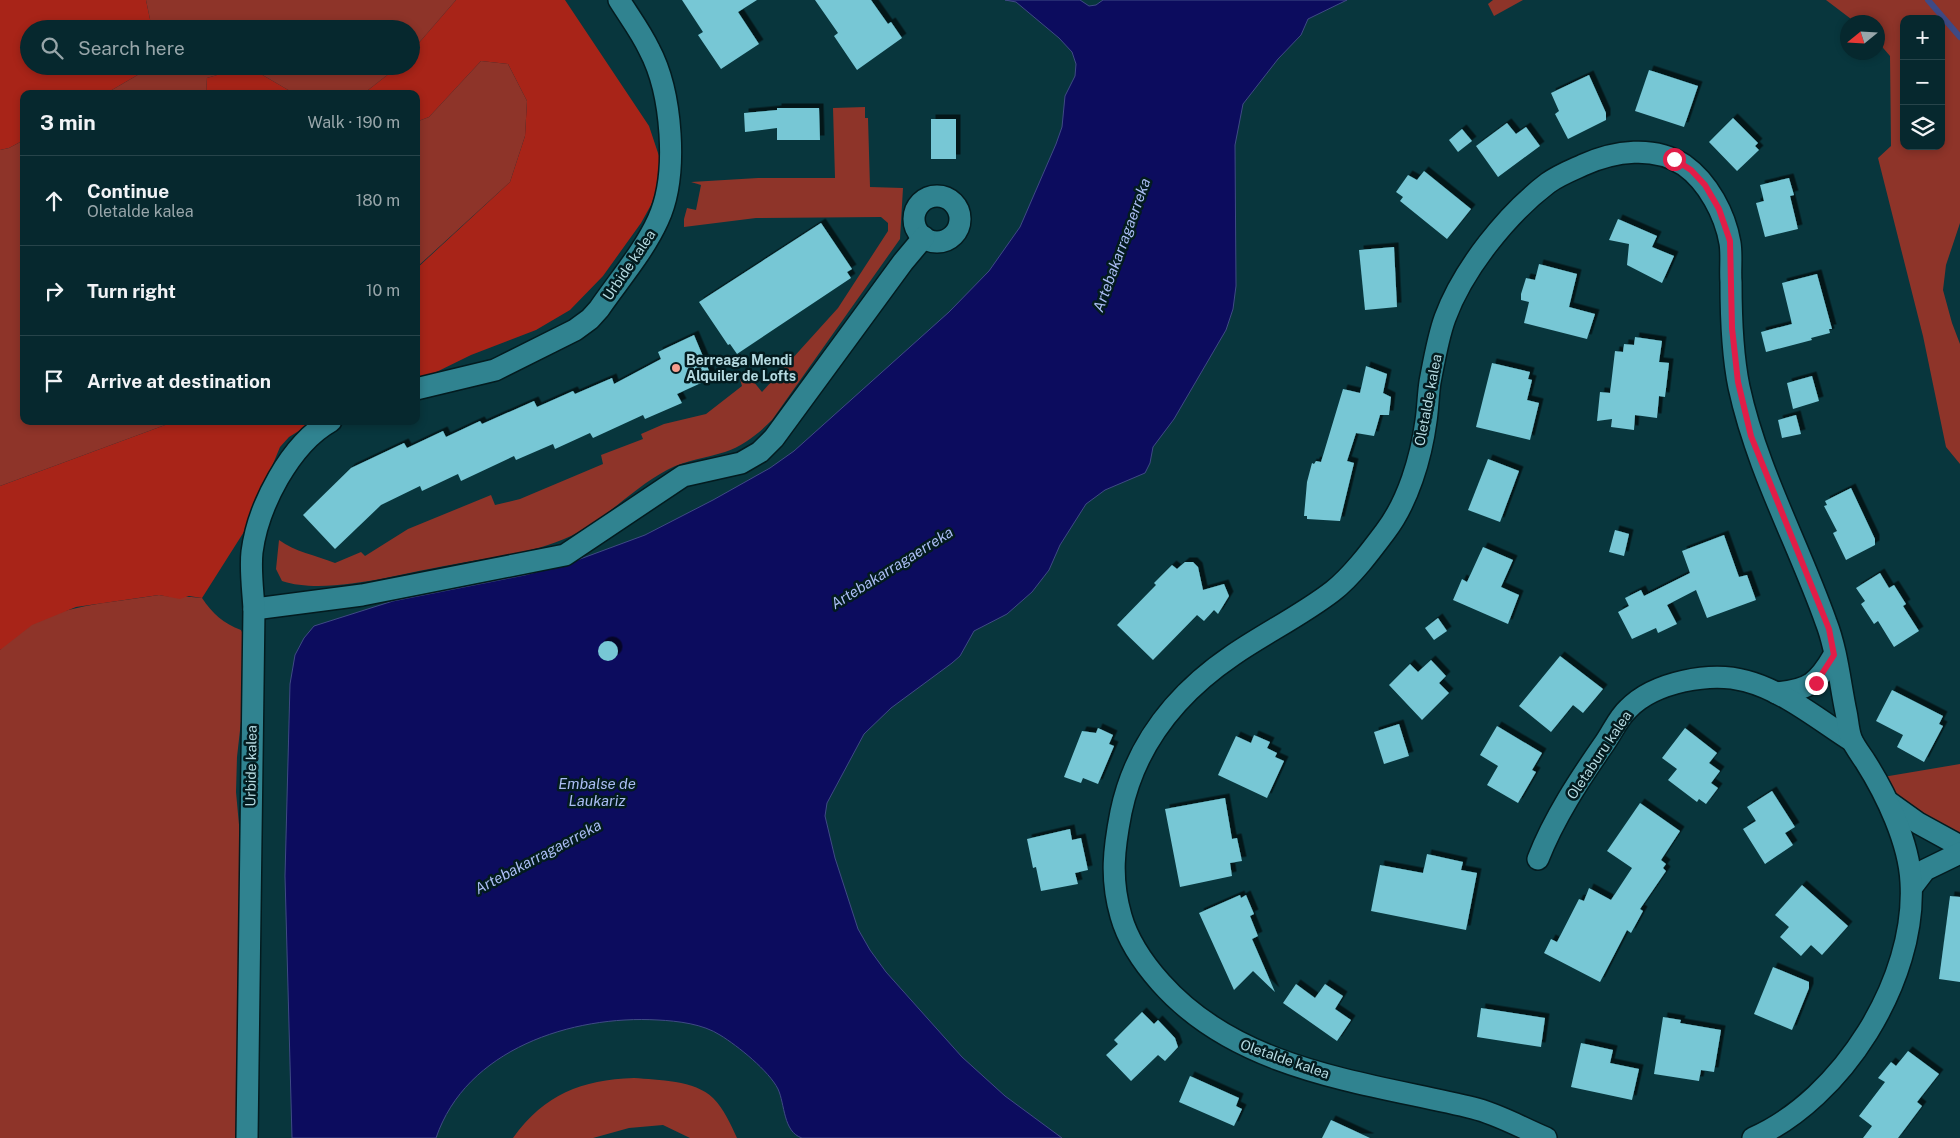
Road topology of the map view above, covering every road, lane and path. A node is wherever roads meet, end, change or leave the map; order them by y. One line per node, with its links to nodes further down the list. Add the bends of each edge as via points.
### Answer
1 (619, 0): 3 (street, Urbide kalea, via 650,50 667,105 672,135 665,196 652,232 599,309 582,324 495,370)
2 (924, 237): 5 (street, via 774,438 760,452 741,463 683,476 565,555 362,595)
3 (420, 388)
4 (326, 425): 5 (street, Urbide kalea, via 309,437 289,463 261,512 252,553)
5 (254, 609): 14 (street, Urbide kalea)
6 (1834, 655): 7 (street, via 1816,683 1797,691); 8 (street, Oletalde kalea); 15 (street, Oletalde kalea, via 1829,629 1751,436 1738,382 1732,328 1730,241 1719,209 1705,185 1674,159 1651,152 1601,157 1551,180 1514,214 1470,268 1444,319 1429,385 1425,428 1408,488 1389,527 1338,588 1228,658 1160,720 1126,786 1112,857 1121,918 1142,962 1179,1004 1236,1043 1294,1065 1347,1080 1481,1110)
7 (1776, 693): 8 (street, Oletaburu kalea); 12 (street, Oletaburu kalea, via 1745,681 1696,678 1660,688 1628,709 1580,779 1546,838)
8 (1852, 741): 9 (street, Oletalde kalea)
9 (1890, 803): 10 (street, Oletalde kalea); 13 (street, Oletalde kalea, via 1911,872)
10 (1960, 846)
11 (1960, 852): 13 (street, via 1925,870)
12 (1538, 859)
13 (1912, 887): 16 (street, Oletalde kalea, via 1906,943 1891,986 1865,1038 1825,1088 1773,1130)
14 (247, 1138)
15 (1546, 1138)
16 (1753, 1138)

